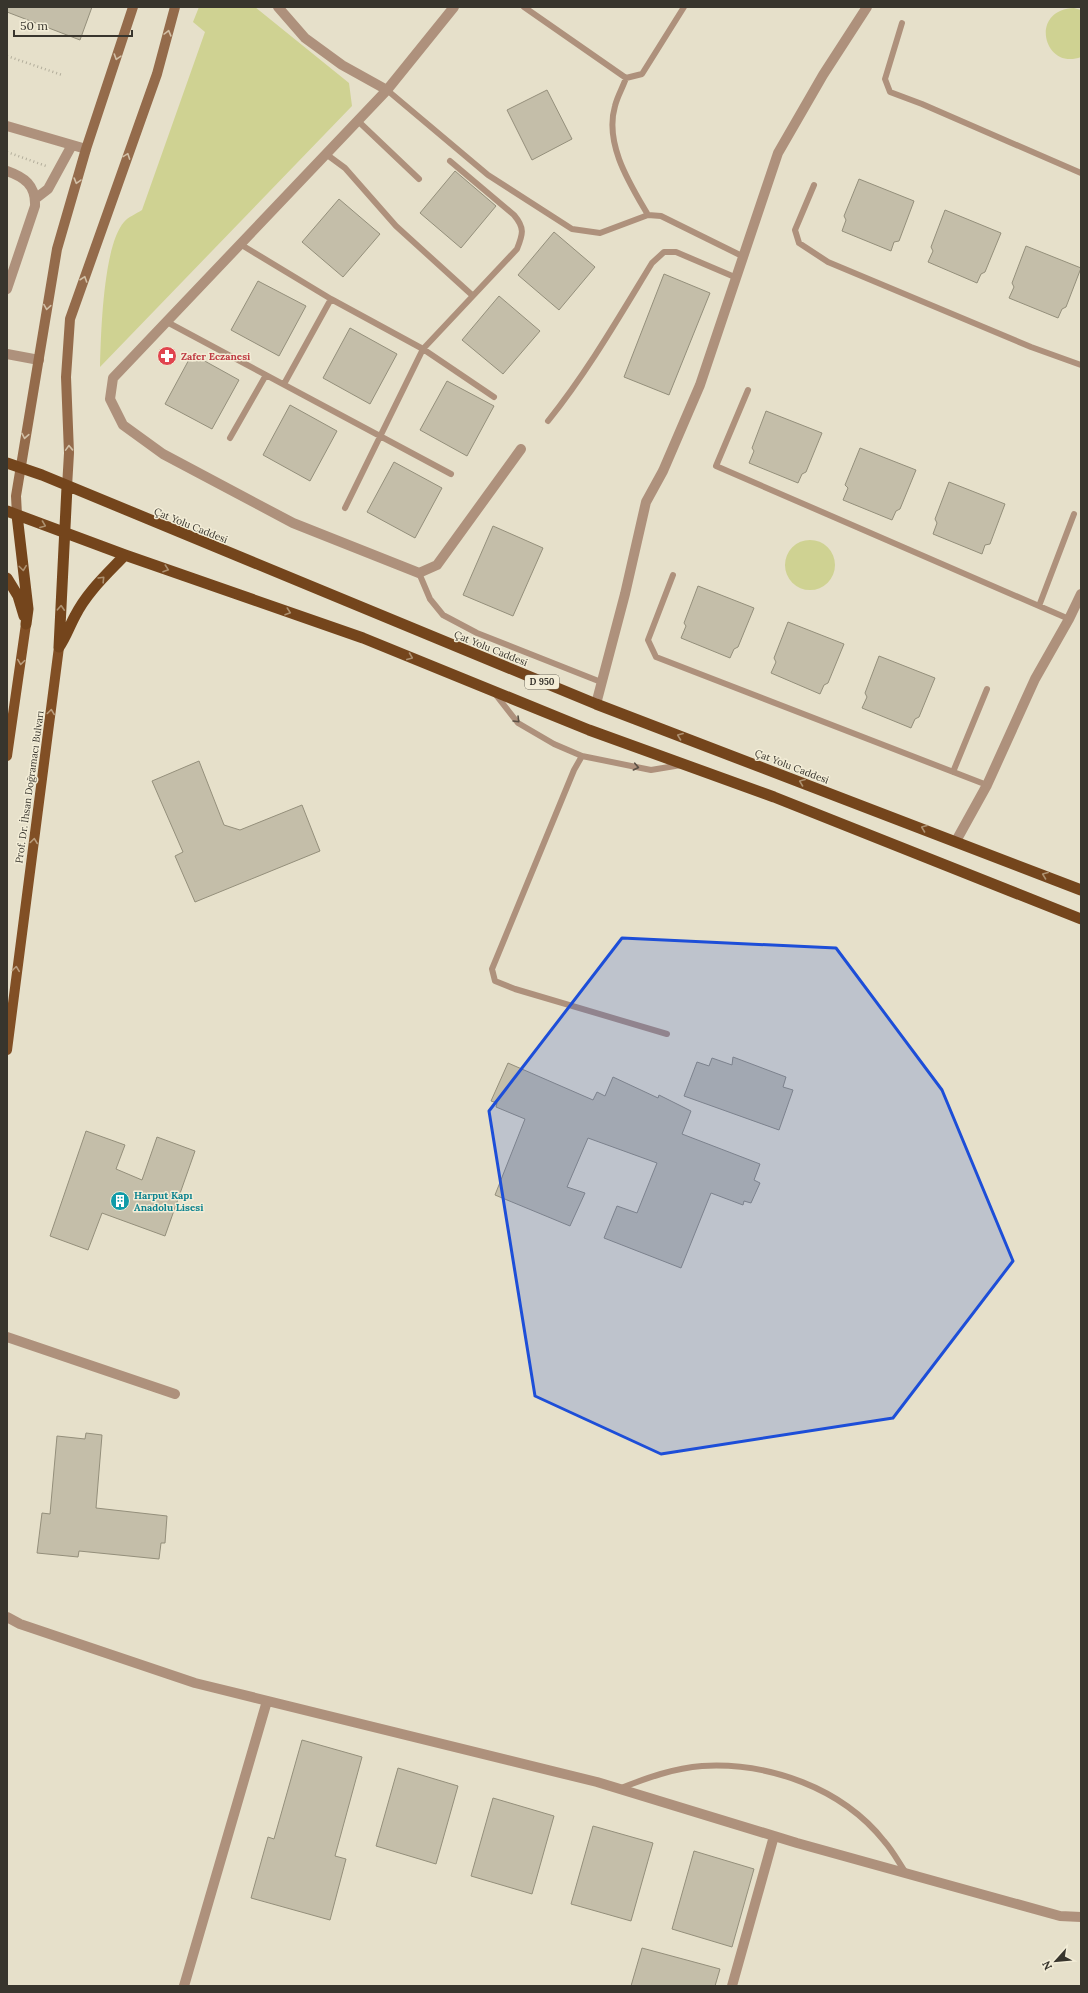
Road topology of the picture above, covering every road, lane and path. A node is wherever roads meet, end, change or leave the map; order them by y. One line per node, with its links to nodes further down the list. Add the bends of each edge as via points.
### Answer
1 (133, 7): 16 (main road, one-way to 16)
2 (175, 7): 49 (main road, one-way to 2, via 69,453 66,377 70,319 157,74)
3 (278, 7): 12 (street, via 305,38 342,65)
4 (454, 7): 12 (street)
5 (524, 7): 11 (lane)
6 (684, 7): 11 (lane, via 642,74)
7 (867, 7): 28 (street, via 823,75 778,153)
8 (902, 23): 22 (lane, via 885,79 890,92)
9 (7, 56): 10 (path)
10 (62, 75)
11 (626, 78): 26 (lane, via 614,107 613,135 626,176)
12 (387, 90): 13 (street); 26 (lane, via 488,175 572,229 600,233)
13 (358, 121): 18 (street); 23 (lane)
14 (7, 126): 15 (street)
15 (72, 145): 16 (street); 20 (street)
16 (86, 149): 36 (main road, one-way to 36, via 57,249)
17 (7, 152): 20 (path)
18 (326, 154): 27 (street); 31 (lane, via 345,168 396,226)
19 (450, 161): 31 (lane, via 514,215 521,224 522,236 517,249)
20 (58, 170): 25 (street, via 48,189)
21 (7, 171): 25 (street, via 26,180 31,185)
22 (1081, 173)
23 (419, 178)
24 (814, 185): 37 (lane, via 795,230 799,243 828,262 1031,347)
25 (35, 199): 30 (street, via 35,206)
26 (648, 215): 28 (lane, via 661,216)
27 (240, 244): 32 (lane); 33 (street)
28 (744, 257): 29 (street)
29 (736, 278): 42 (lane, via 676,252 664,252 652,263 593,360); 63 (street, via 700,385 663,471 646,502)
30 (7, 289)
31 (472, 295): 34 (lane)
32 (331, 299): 34 (lane); 39 (lane)
33 (167, 322): 38 (lane); 55 (street, via 113,378 110,399 123,425 163,454 293,523)
34 (423, 349): 41 (lane); 43 (lane)
35 (7, 354): 36 (street)
36 (39, 360): 47 (main road, one-way to 47)
37 (1081, 365)
38 (266, 375): 39 (lane); 44 (lane)
39 (284, 384): 43 (lane)
40 (748, 390): 59 (lane, via 716,466)
41 (494, 397)
42 (548, 421)
43 (380, 436): 48 (lane); 50 (lane)
44 (230, 438)
45 (521, 449): 55 (street, via 437,564)
46 (7, 463): 47 (highway, Çat Yolu Caddesi / D 950)
47 (21, 468): 49 (highway, Çat Yolu Caddesi / D 950); 51 (main road)
48 (451, 474)
49 (67, 487): 53 (highway); 66 (highway, Çat Yolu Caddesi / D 950)
50 (345, 508)
51 (12, 513): 53 (highway, D 950, one-way to 53); 61 (highway, one-way to 61, via 28,609)
52 (1074, 514): 59 (lane)
53 (65, 533): 54 (highway, D 950); 62 (highway, one-way to 53)
54 (125, 555): 62 (highway, one-way to 54, via 75,615 93,588); 65 (highway, D 950, one-way to 65, via 363,638)
55 (419, 573): 63 (lane, via 430,599 443,615 477,633)
56 (673, 575): 70 (lane, via 648,640 656,657)
57 (7, 578): 61 (highway, via 18,596)
58 (1081, 594): 60 (street)
59 (1039, 606): 60 (lane)
60 (1069, 619): 71 (street, via 1035,679)
61 (26, 624): 67 (main road, one-way to 67)
62 (59, 647): 76 (main road, Prof. Dr. İhsan Doğramacı Bulvarı, one-way to 62)
63 (601, 682): 66 (street)
64 (987, 688): 70 (lane)
65 (493, 690): 68 (lane, one-way to 68, via 518,723 554,744); 69 (highway, D 950, via 589,730)
66 (596, 704): 72 (highway, Çat Yolu Caddesi / D 950, one-way to 66)
67 (7, 756)
68 (582, 756): 69 (lane, one-way to 69, via 651,770); 75 (lane, via 492,969 495,981)
69 (686, 764): 74 (highway, D 950)
70 (953, 772): 71 (lane)
71 (987, 785): 72 (street)
72 (956, 841): 73 (highway, Çat Yolu Caddesi / D 950, one-way to 72)
73 (1081, 890)
74 (1081, 919)
75 (667, 1034)
76 (7, 1050)
77 (7, 1337): 78 (street)
78 (175, 1394)
79 (7, 1617): 81 (street)
80 (7, 1623): 81 (street)
81 (20, 1624): 82 (street, via 195,1683)
82 (267, 1701): 83 (street); 87 (street)
83 (619, 1789): 84 (street); 85 (lane, via 665,1773 701,1766 749,1768 780,1774 814,1787 849,1808 885,1841)
84 (774, 1836): 85 (street); 88 (street)
85 (906, 1873): 86 (street, via 1060,1916)
86 (1081, 1917)
87 (184, 1986)
88 (732, 1986)

